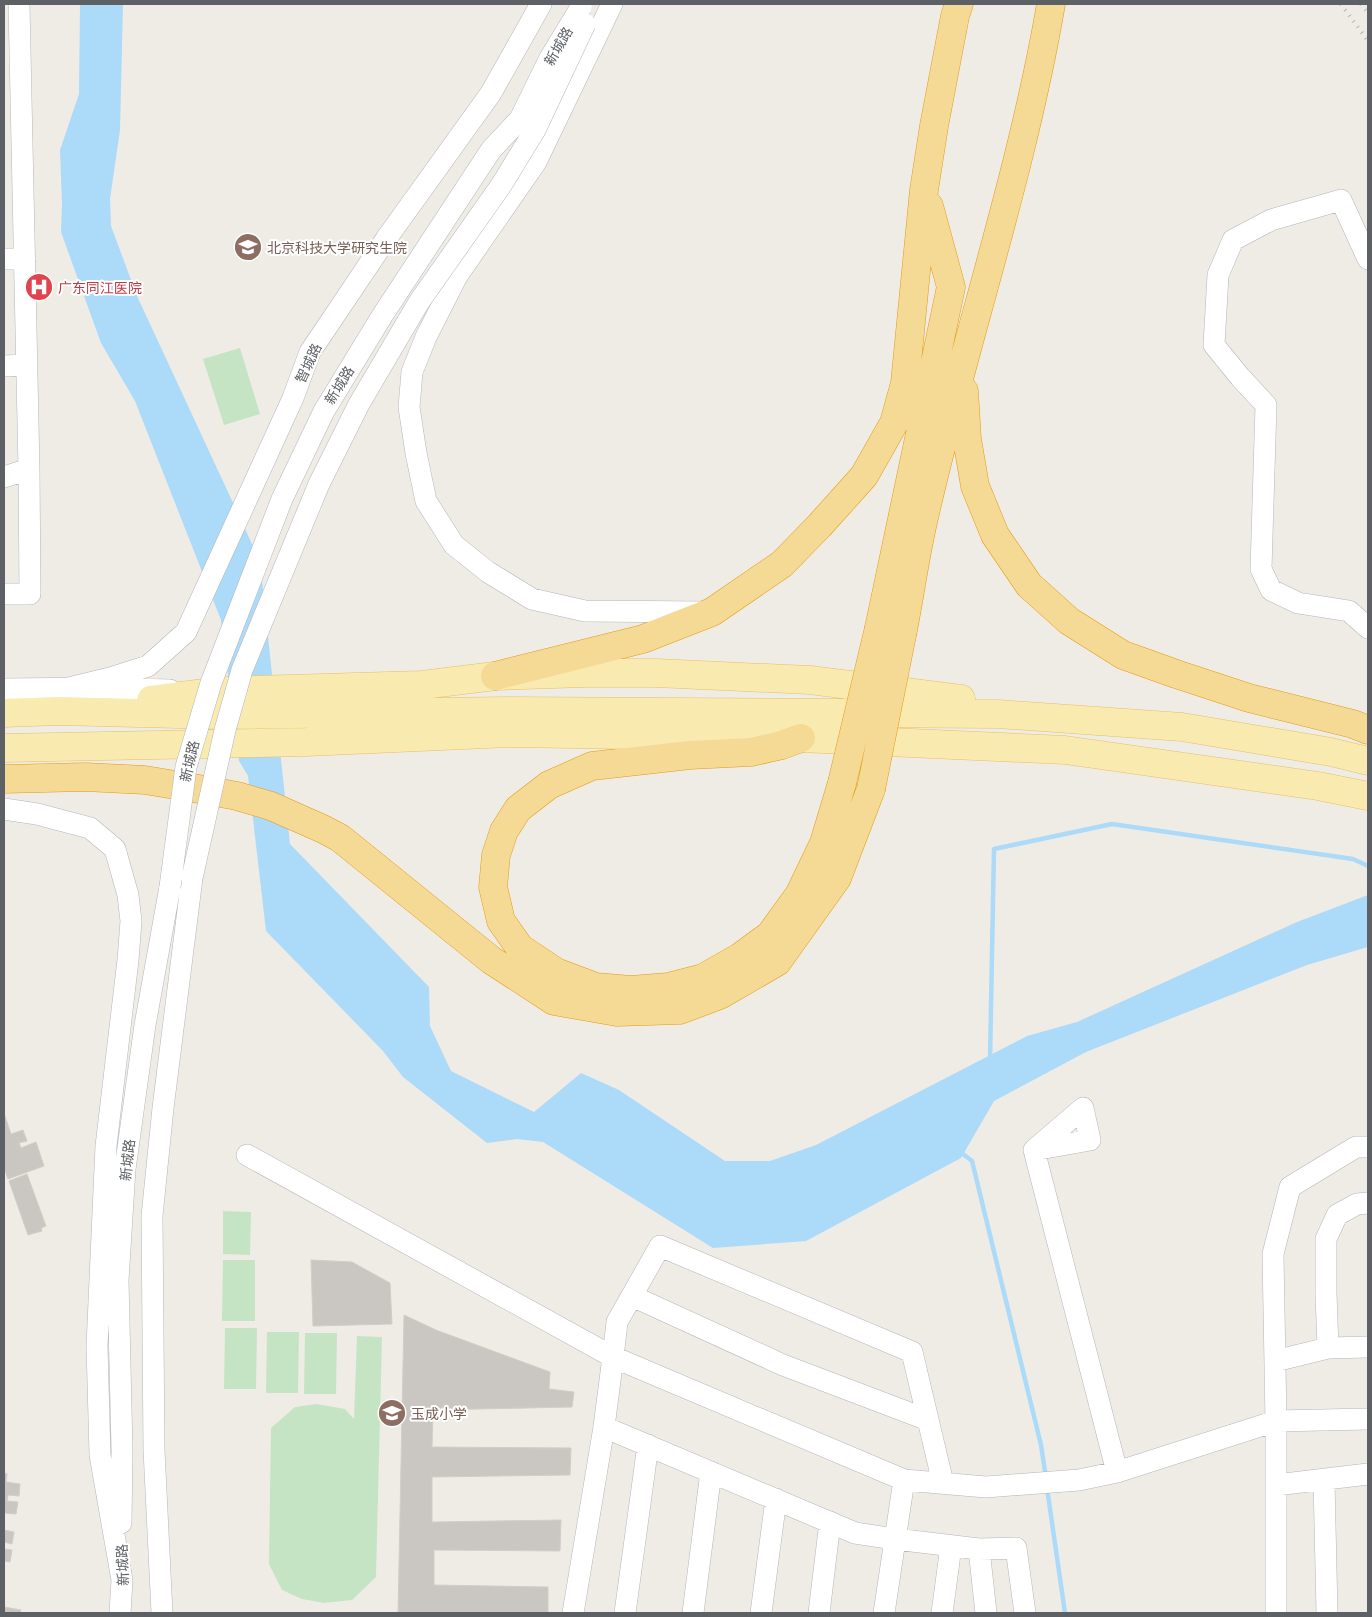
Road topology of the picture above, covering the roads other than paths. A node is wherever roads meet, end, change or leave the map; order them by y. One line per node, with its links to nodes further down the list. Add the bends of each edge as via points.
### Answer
1 (19, 4): 9 (street)
2 (541, 4): 25 (street, 智城路, via 491,93 310,352 293,398 186,632 148,666 110,678)
3 (612, 4): 20 (street, via 536,162 458,276 426,337 411,381 409,407 416,453 426,501 454,545 488,572 532,598 585,611)
4 (959, 4): 10 (highway)
5 (1044, 4): 8 (highway)
6 (1050, 4): 8 (highway)
7 (586, 5): 64 (street, 新城路, bridge, via 550,58 520,118 491,150 324,411 282,499 211,684 186,767 125,1169 118,1280); 65 (street, 新城路, bridge, via 535,130 502,184 419,302 359,404 318,484 242,670 225,730 192,878 152,1216 154,1450)
8 (1042, 51): 14 (highway, via 1020,150)
9 (13, 133): 12 (street)
10 (924, 190): 20 (highway, via 905,383 894,423 864,476 820,525 782,564); 22 (highway, via 951,287)
11 (4, 259): 12 (street)
12 (25, 259): 15 (street)
13 (1368, 259): 21 (street, via 1341,200 1271,220 1233,240 1218,275 1214,345 1266,405 1260,569 1272,590 1298,603 1349,611)
14 (962, 364): 22 (highway, via 922,523); 29 (highway, via 967,439 975,486 995,535 1029,585 1069,621 1123,655 1249,698)
15 (28, 365): 16 (street); 17 (street)
16 (4, 366)
17 (30, 469): 18 (street); 19 (street, via 30,594)
18 (4, 478)
19 (4, 594)
20 (712, 612): 23 (highway, via 643,639)
21 (1368, 628)
22 (891, 629): 30 (highway, bridge, via 824,843 799,895 770,935 703,978 668,987 631,990 596,987 556,972 520,948 500,921 493,887 496,856 504,831 518,809 549,785 592,766 750,752); 35 (highway, bridge, via 871,789 837,878 778,962 720,995 680,1010 617,1012 554,1001 491,960 340,838 271,806 237,796 145,780 85,777)
23 (495, 676): 26 (main road, via 422,685 281,690); 28 (main road, via 656,673 810,680)
24 (4, 689): 25 (street, 智城路)
25 (64, 700): 26 (main road); 27 (main road)
26 (219, 703): 28 (main road, via 304,714 506,711 998,714)
27 (4, 712)
28 (1182, 726): 34 (main road)
29 (1368, 730)
30 (801, 738): 31 (main road, via 512,732 306,742); 36 (main road, via 1065,750)
31 (73, 747): 32 (main road); 33 (main road)
32 (4, 748)
33 (4, 757)
34 (1368, 761)
35 (4, 779)
36 (1368, 796)
37 (4, 808): 64 (street, via 90,828 115,849 128,895 131,921 106,1146 97,1346 100,1455)
38 (1368, 1147): 46 (street, via 1356,1147 1290,1187 1273,1254)
39 (1034, 1150): 53 (street)
40 (247, 1155): 45 (street)
41 (1368, 1203): 44 (street, via 1357,1204 1337,1215 1326,1239)
42 (632, 1296): 45 (street, via 617,1322); 48 (street, via 783,1365); 48 (street, via 660,1246 912,1352)
43 (1368, 1347): 44 (street)
44 (1328, 1348): 46 (street)
45 (613, 1357): 50 (street); 55 (street)
46 (1275, 1361): 49 (street)
47 (1368, 1418): 49 (street)
48 (928, 1420): 57 (street)
49 (1276, 1421): 53 (street); 58 (street)
50 (604, 1427): 51 (street); 68 (street)
51 (648, 1445): 52 (street); 69 (street)
52 (711, 1472): 59 (street); 70 (street)
53 (1117, 1472): 57 (street, via 1079,1480 986,1487)
54 (1368, 1474): 56 (street)
55 (904, 1480): 57 (street); 61 (street)
56 (1324, 1480): 58 (street); 78 (street)
57 (942, 1483)
58 (1276, 1485): 77 (street)
59 (776, 1499): 60 (street); 71 (street)
60 (830, 1522): 61 (street, via 855,1533); 72 (street)
61 (895, 1540): 62 (street); 73 (street)
62 (951, 1546): 63 (street); 74 (street)
63 (979, 1549): 75 (street); 76 (street, via 1016,1548)
64 (122, 1580): 66 (street); 67 (street, 新城路)
65 (162, 1611)
66 (120, 1613)
67 (125, 1613)
68 (573, 1613)
69 (625, 1613)
70 (693, 1613)
71 (761, 1613)
72 (819, 1613)
73 (884, 1613)
74 (942, 1613)
75 (986, 1613)
76 (1025, 1613)
77 (1276, 1613)
78 (1327, 1613)

